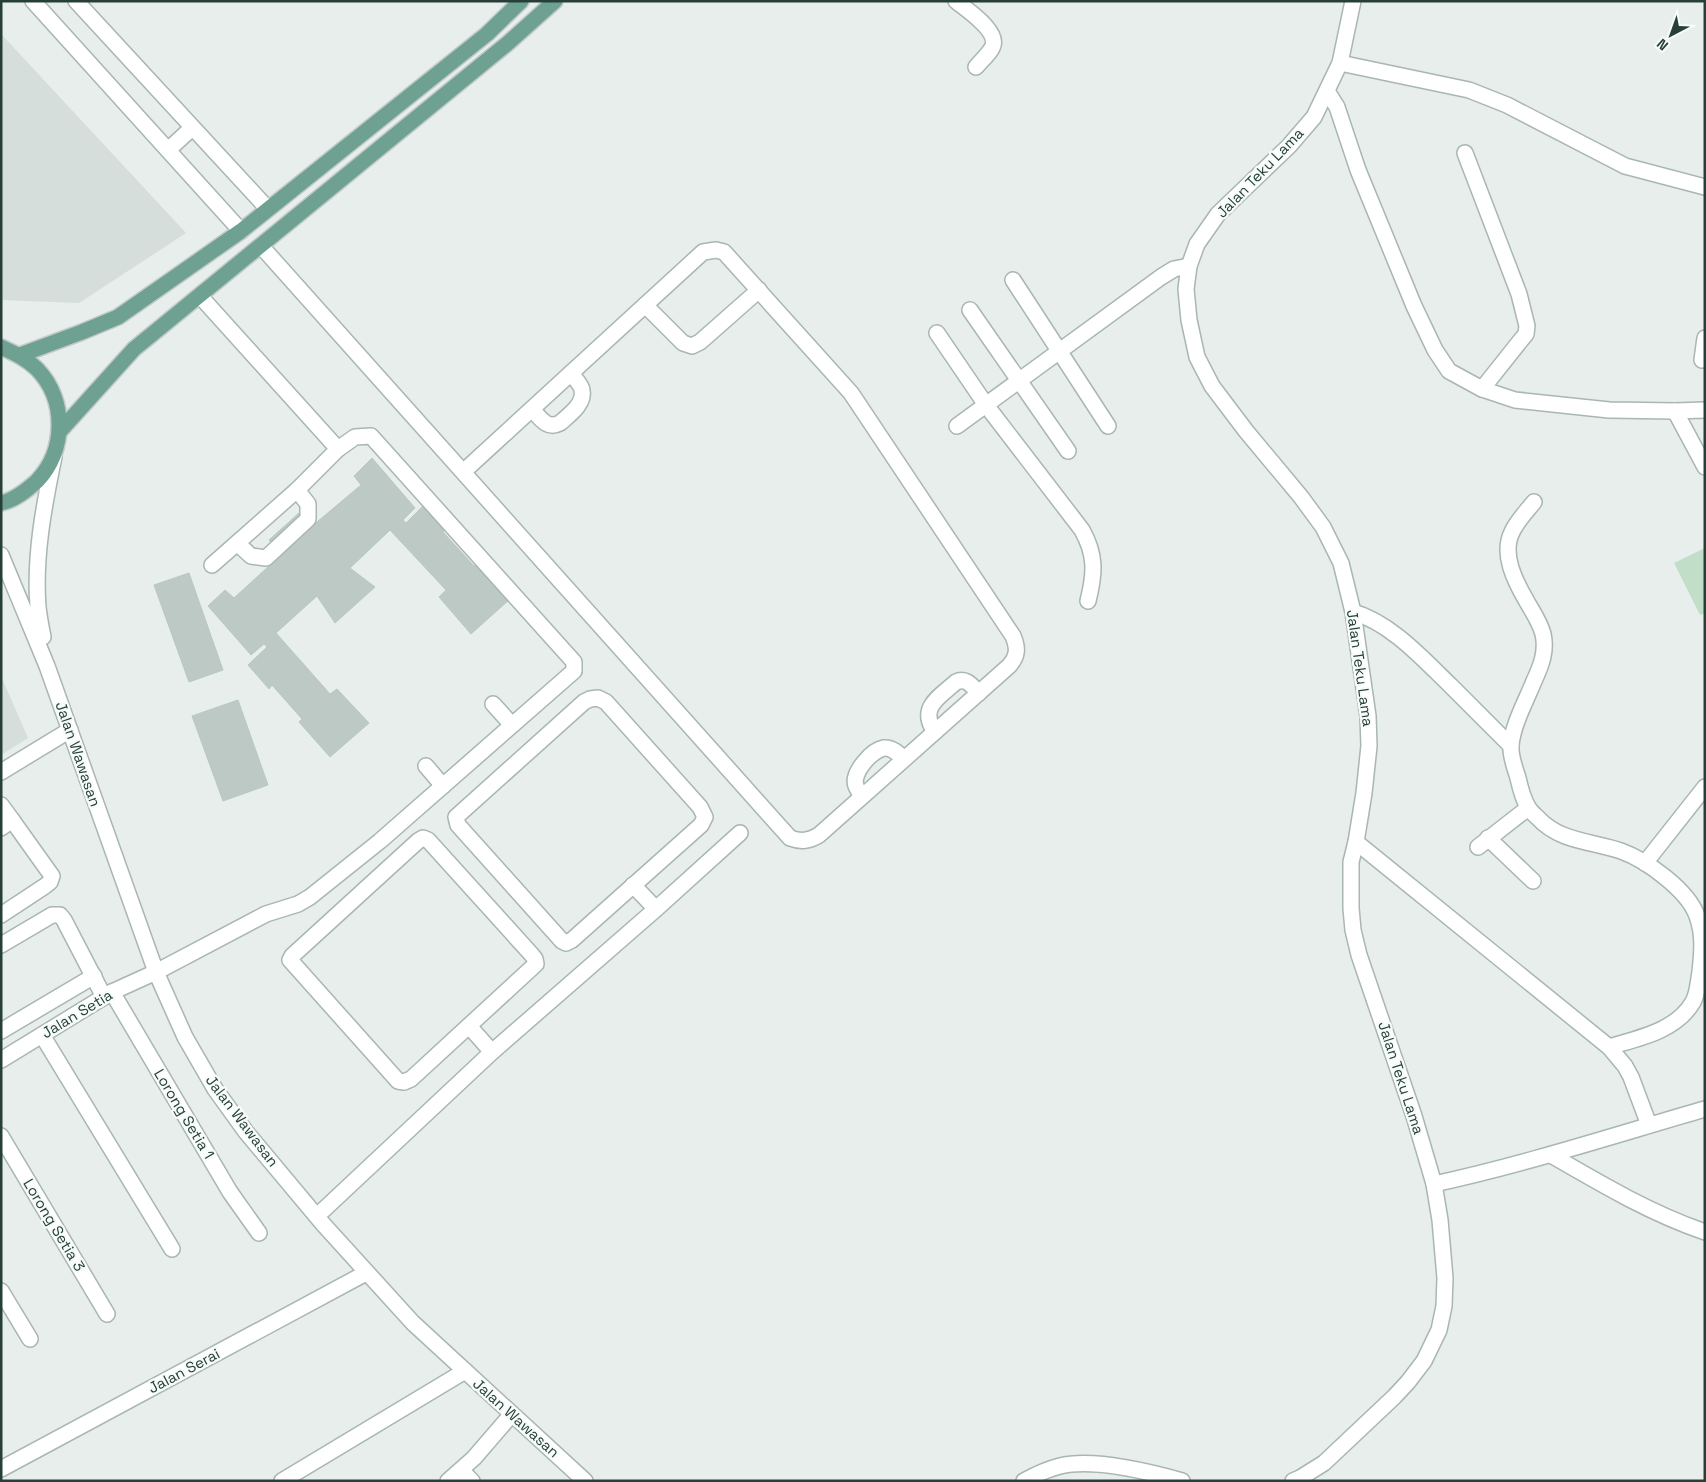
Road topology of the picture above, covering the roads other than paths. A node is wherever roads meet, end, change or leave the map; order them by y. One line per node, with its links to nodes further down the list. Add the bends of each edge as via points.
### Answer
1 (33, 1): 11 (street)
2 (76, 1): 10 (street)
3 (555, 1): 16 (main road)
4 (956, 1): 8 (street, via 989,29 993,37 992,48)
5 (1353, 1): 7 (street, Jalan Teku Lama)
6 (518, 2): 14 (main road, via 487,34)
7 (1340, 63): 9 (street, Jalan Teku Lama); 13 (street, via 1468,90 1507,104 1625,166)
8 (976, 67)
9 (1327, 92): 17 (street, Jalan Teku Lama, via 1314,118 1289,146 1218,214 1197,244); 31 (street, via 1337,107 1358,170 1435,350 1449,371)
10 (192, 128): 11 (street); 14 (street)
11 (168, 150): 15 (street)
12 (1465, 153): 31 (street, via 1519,294 1527,326 1526,334)
13 (1705, 187)
14 (268, 209): 15 (main road)
15 (241, 231): 27 (main road, via 118,317)
16 (261, 246): 20 (main road); 43 (street)
17 (1189, 266): 26 (street, via 1174,269 1161,277); 51 (street, Jalan Teku Lama, via 1186,289 1197,356 1212,386 1323,527 1341,563)
18 (1013, 280): 26 (street)
19 (759, 290): 21 (street, via 692,346 683,343); 21 (street, via 724,252 709,250); 53 (street, via 851,392 1013,636 1017,648 1014,661)
20 (200, 296): 38 (main road, via 134,349); 39 (street)
21 (646, 305): 29 (street)
22 (970, 310): 30 (street)
23 (937, 333): 32 (street)
24 (1705, 338): 28 (street)
25 (1, 347): 27 (main road)
26 (1060, 351): 30 (street); 37 (street)
27 (20, 355): 38 (main road, via 38,370 51,388 58,409)
28 (1702, 360)
29 (571, 373): 33 (street); 33 (street, via 582,389 582,397 579,405 560,423 553,426 545,423)
30 (1020, 380): 32 (street); 40 (street)
31 (1482, 389): 35 (street, via 1515,400 1609,410)
32 (986, 405): 36 (street); 50 (street, via 1089,543 1094,566)
33 (532, 409): 43 (street)
34 (1705, 410): 35 (street)
35 (1675, 412): 42 (street)
36 (957, 426)
37 (1108, 426)
38 (60, 431): 41 (main road)
39 (338, 450): 44 (street); 55 (street, Jalan Setia, via 355,437 371,436 574,662 574,671)
40 (1068, 451)
41 (55, 452): 46 (main road, via 45,472 28,490); 52 (street, via 38,566 38,607)
42 (1705, 467)
43 (463, 472): 64 (street, via 790,838 804,841 819,835)
44 (297, 490): 47 (street); 47 (street, via 308,504 308,519 266,558 251,556)
45 (1534, 502): 58 (street, via 1511,533 1508,550 1513,574 1539,622 1544,645 1542,664)
46 (1, 503)
47 (237, 543): 49 (street)
48 (1, 555): 52 (street)
49 (212, 565)
50 (1088, 601)
51 (1353, 612): 58 (street, via 1372,619 1402,641); 69 (street, Jalan Teku Lama, via 1365,687 1369,746)
52 (47, 666): 56 (street, Jalan Wawasan)
53 (979, 693): 57 (street); 57 (street, via 965,680 960,680 933,702 928,719)
54 (493, 704): 55 (street)
55 (512, 725): 62 (street, Jalan Setia)
56 (70, 730): 61 (street); 76 (street, Jalan Wawasan)
57 (935, 732): 59 (street)
58 (1511, 746): 66 (street)
59 (904, 760): 64 (street); 64 (street, via 890,748 876,752 856,774 856,786)
60 (426, 766): 62 (street)
61 (1, 772)
62 (443, 786): 76 (street, Jalan Setia, via 310,897 266,914)
63 (1705, 787): 70 (street)
64 (862, 796)
65 (1, 804): 67 (street)
66 (1528, 808): 70 (street, via 1542,823 1562,836 1621,851); 71 (street, via 1483,843)
67 (7, 824): 74 (street, via 52,876 45,886)
68 (740, 833): 73 (street)
69 (1356, 842): 83 (street); 90 (street, Jalan Teku Lama, via 1351,862 1353,930)
70 (1645, 864): 78 (street, via 1681,892 1697,916 1703,952)
71 (1533, 881)
72 (633, 885): 72 (street, via 566,943 458,825 456,817 590,699 606,702 700,807 705,818); 73 (street)
73 (656, 909): 84 (street)
74 (1, 915)
75 (1, 945): 77 (street, Lorong Setia 1, via 52,914 60,915)
76 (156, 972): 79 (street, Jalan Setia); 91 (street, Jalan Wawasan, via 185,1037 215,1089 246,1132)
77 (94, 976): 79 (street, Lorong Setia 1); 81 (street)
78 (1701, 987): 83 (street, via 1687,1010 1669,1026)
79 (108, 994): 82 (street, Jalan Setia); 93 (street, Lorong Setia 1, via 230,1192)
80 (469, 1026): 80 (street, via 411,1079 398,1081 290,960 423,838 536,960 532,969); 84 (street)
81 (1, 1031)
82 (42, 1035): 85 (street, Jalan Setia); 94 (street)
83 (1609, 1047): 87 (street, via 1631,1077)
84 (492, 1052): 91 (street)
85 (1, 1060)
86 (1705, 1109): 87 (street)
87 (1649, 1125): 89 (street)
88 (1, 1136): 97 (street, Lorong Setia 3)
89 (1551, 1155): 90 (street); 92 (street, via 1611,1189)
90 (1434, 1184): 109 (street, Jalan Teku Lama, via 1445,1278 1439,1330 1424,1361 1394,1397 1324,1463)
91 (317, 1216): 95 (street, Jalan Wawasan)
92 (1705, 1232)
93 (259, 1233)
94 (172, 1249)
95 (366, 1273): 99 (street, Jalan Wawasan); 101 (street, Jalan Serai)
96 (1, 1291): 98 (street)
97 (107, 1314)
98 (30, 1339)
99 (465, 1371): 100 (street, Jalan Wawasan); 103 (street)
100 (512, 1414): 102 (street); 106 (street, Jalan Wawasan)
101 (1, 1469)
102 (462, 1470): 104 (street); 105 (street)
103 (282, 1481)
104 (448, 1481)
105 (472, 1481)
106 (585, 1481)
107 (1024, 1481): 108 (street, via 1061,1466 1086,1464)
108 (1182, 1481)
109 (1293, 1481)

